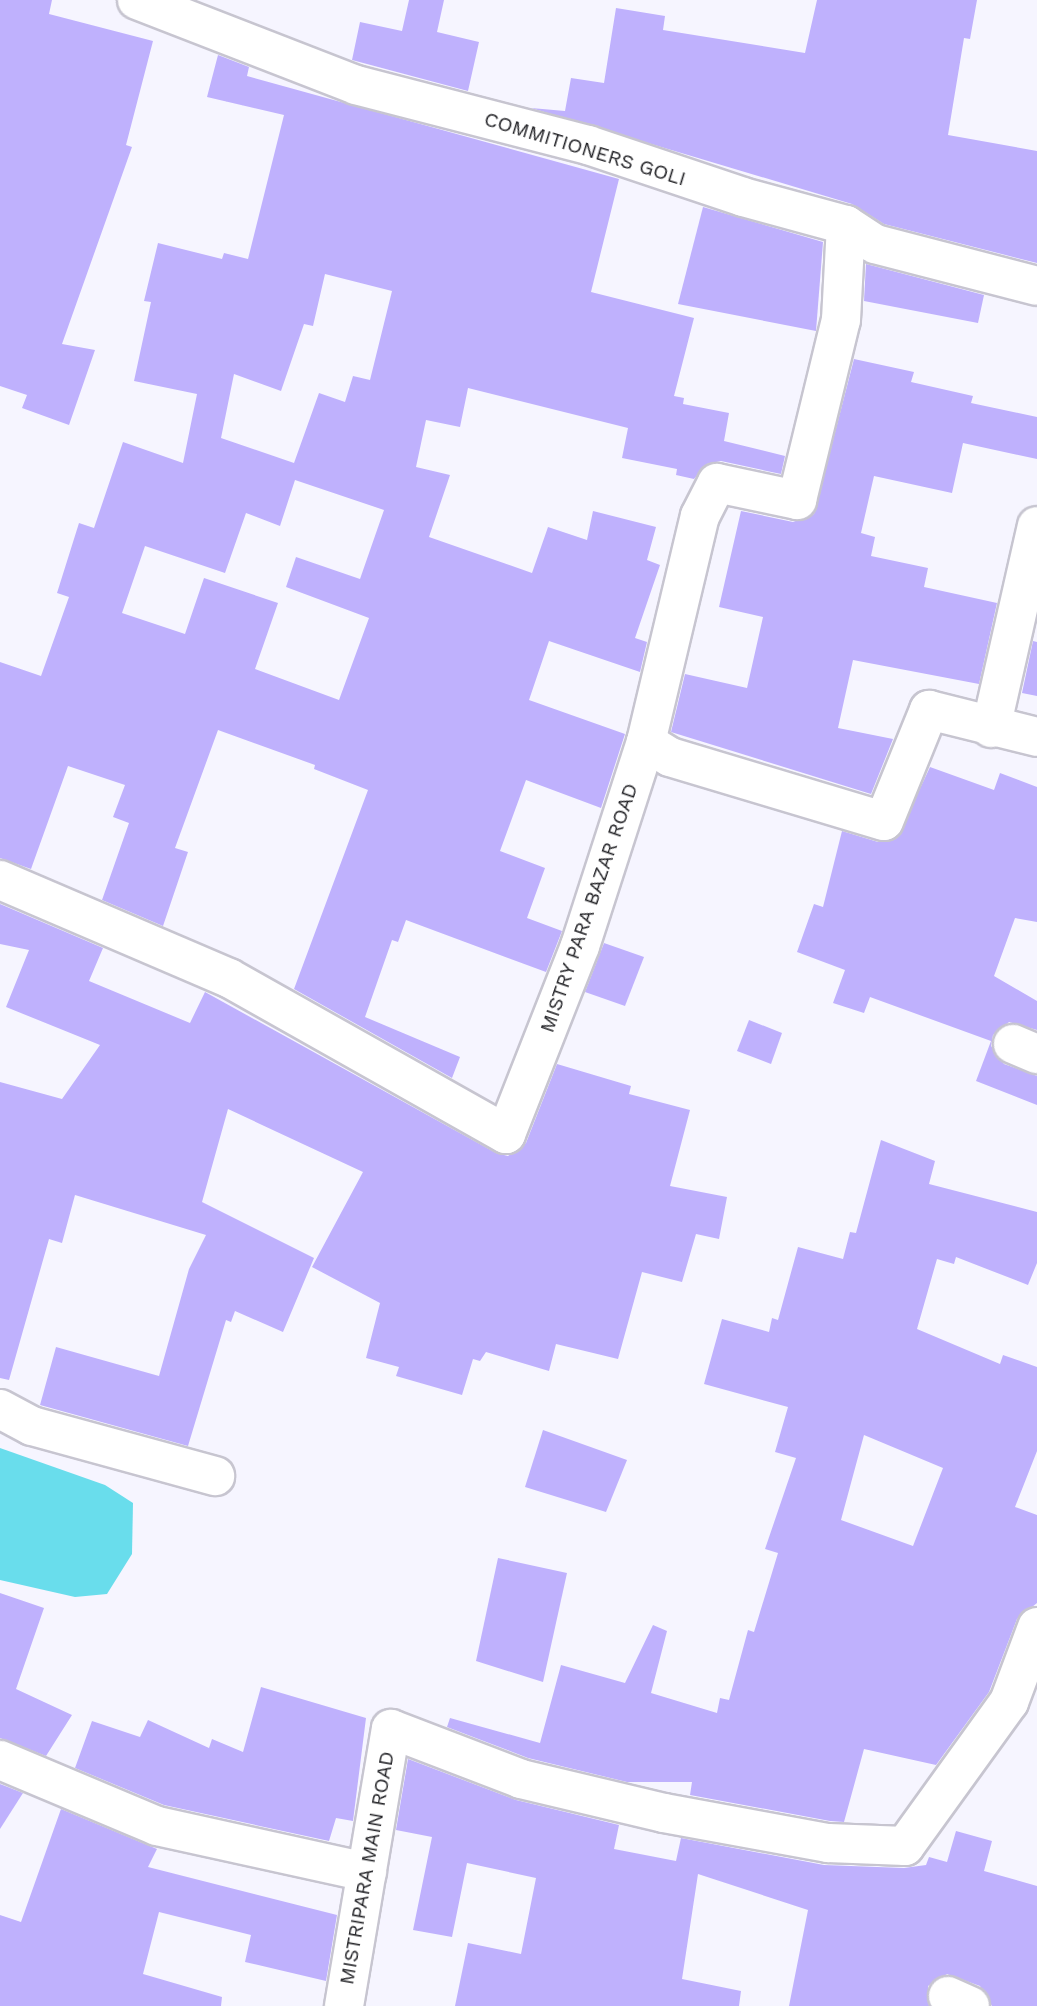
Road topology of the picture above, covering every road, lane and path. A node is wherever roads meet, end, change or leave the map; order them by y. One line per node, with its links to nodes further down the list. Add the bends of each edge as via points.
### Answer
1 (137, 0): 2 (street, COMMITIONERS GOLI, via 356,85 588,145)
2 (846, 225): 3 (street, COMMITIONERS GOLI, via 875,244); 7 (street, MISTRY PARA BAZAR ROAD, via 841,320 797,500 717,483 700,516)
3 (1037, 286)
4 (1037, 526): 5 (street)
5 (991, 728): 6 (street); 7 (street, via 929,710 884,821 670,757)
6 (1037, 737)
7 (646, 742): 8 (street, MISTRY PARA BAZAR ROAD, via 580,946 506,1134 229,978)
8 (0, 880)
9 (0, 1409): 10 (street, via 32,1426)
10 (215, 1476)
11 (1037, 1627): 13 (street, MISTRIPARA MAIN ROAD, via 1009,1702 905,1846 828,1843 664,1813 521,1779 391,1729)
12 (0, 1760): 13 (street, via 157,1826)
13 (367, 1872): 14 (street, MISTRIPARA MAIN ROAD)
14 (344, 2006)

